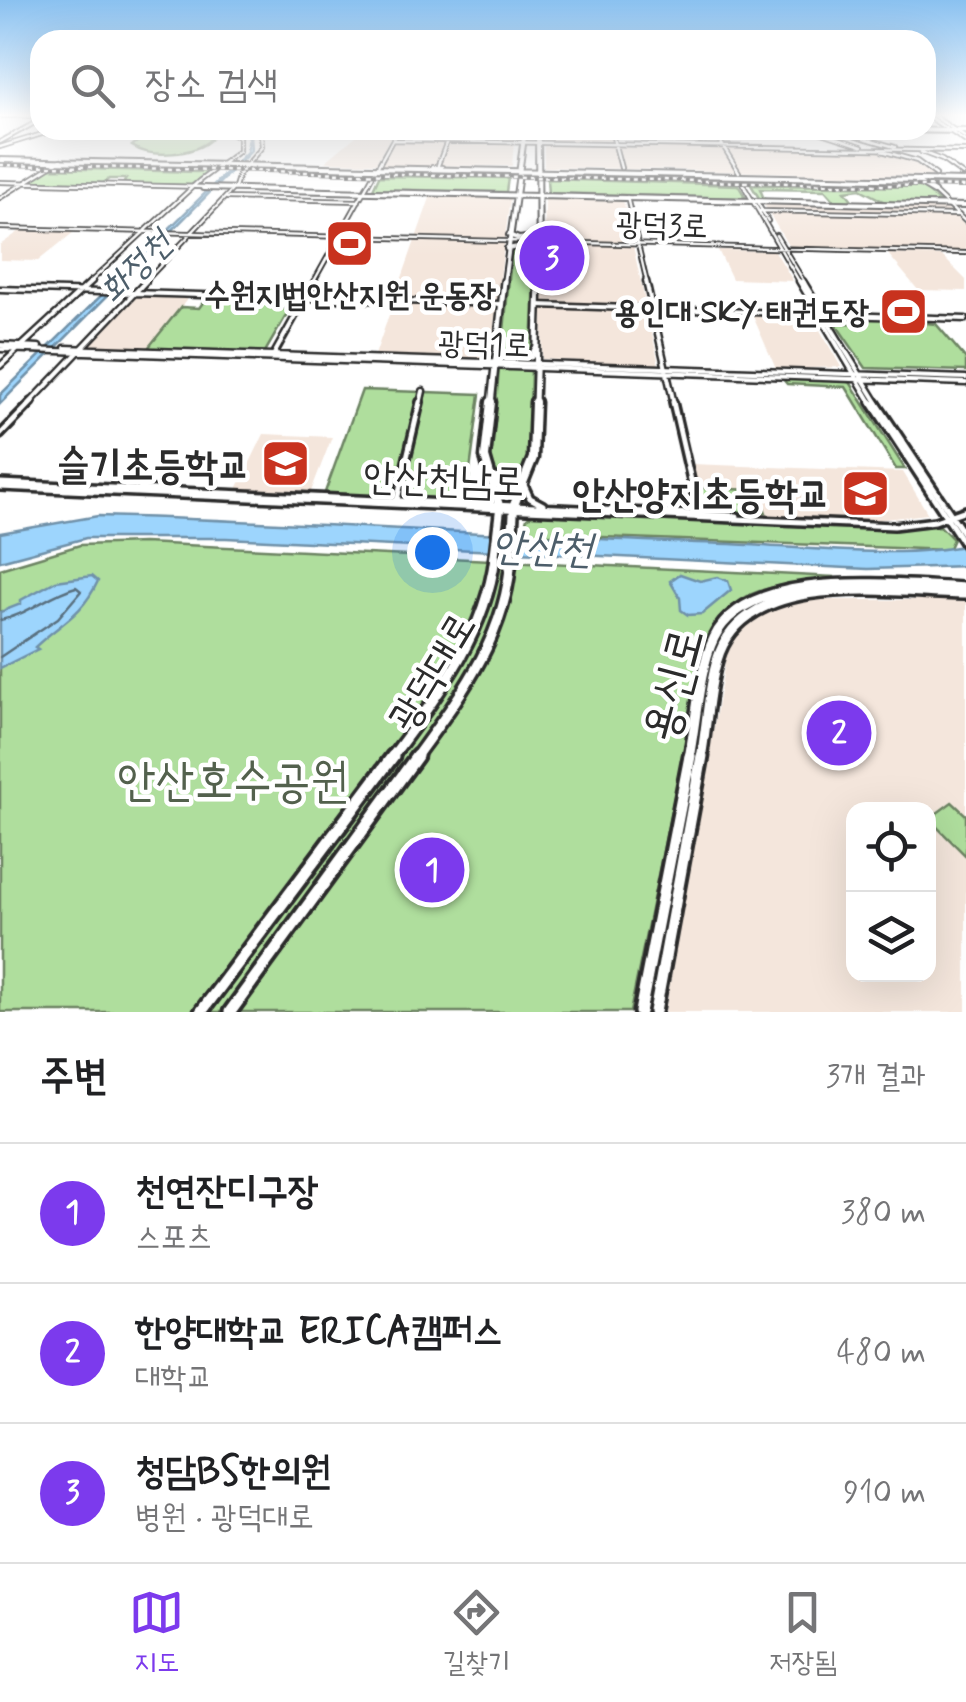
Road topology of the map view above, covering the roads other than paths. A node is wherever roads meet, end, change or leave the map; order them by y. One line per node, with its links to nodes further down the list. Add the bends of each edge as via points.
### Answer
1 (42, 161): 12 (main road)
2 (45, 161): 12 (main road)
3 (239, 161): 13 (street)
4 (382, 161): 18 (street)
5 (440, 161): 14 (street)
6 (522, 161): 23 (main road)
7 (537, 161): 27 (main road, 광덕대로)
8 (617, 161): 22 (street)
9 (730, 161): 29 (street)
10 (918, 161): 31 (street)
11 (943, 161): 32 (street)
12 (54, 162): 13 (main road); 13 (main road); 35 (street)
13 (234, 164): 15 (main road); 37 (street); 39 (street)
14 (438, 166): 16 (main road); 20 (main road)
15 (363, 167): 18 (main road); 18 (main road)
16 (414, 167): 17 (main road); 19 (main road)
17 (390, 168): 18 (main road); 19 (main road)
18 (378, 169): 40 (street)
19 (490, 170): 20 (main road)
20 (504, 170): 23 (main road); 36 (main road, via 516,175)
21 (564, 170): 22 (main road); 25 (main road, via 548,172); 27 (main road)
22 (618, 170): 26 (main road)
23 (521, 171): 27 (main road); 27 (main road); 27 (main road); 36 (main road)
24 (577, 172): 26 (main road)
25 (555, 173): 26 (main road); 27 (main road)
26 (684, 174): 28 (main road)
27 (537, 175): 45 (main road, 광덕대로)
28 (721, 175): 29 (main road); 29 (main road)
29 (739, 176): 30 (main road); 47 (street)
30 (762, 176): 31 (main road); 33 (main road)
31 (932, 178): 32 (main road); 33 (main road); 41 (main road, via 927,183)
32 (964, 179)
33 (902, 180): 41 (main road)
34 (0, 183): 35 (street)
35 (20, 184): 37 (street); 42 (street)
36 (514, 186): 43 (main road, 광덕대로)
37 (192, 187): 38 (street); 55 (street)
38 (204, 187): 39 (main road)
39 (230, 188): 40 (main road); 44 (street)
40 (364, 191): 43 (main road); 48 (street)
41 (934, 192): 49 (street)
42 (0, 196)
43 (513, 197): 45 (main road); 58 (main road, 광덕대로)
44 (224, 198): 48 (street); 56 (street)
45 (541, 198): 46 (main road); 59 (main road, 광덕대로)
46 (627, 198): 47 (main road); 60 (street)
47 (754, 200): 49 (main road); 51 (street)
48 (359, 201): 57 (street)
49 (947, 205): 50 (main road); 52 (street)
50 (963, 205)
51 (759, 210): 52 (street); 61 (street)
52 (959, 216): 53 (street)
53 (966, 222)
54 (0, 229): 55 (street)
55 (145, 232): 56 (street); 64 (street)
56 (191, 233): 57 (street); 65 (street)
57 (339, 237): 58 (street); 66 (street)
58 (508, 242): 59 (main road); 59 (main road); 67 (main road, 광덕대로)
59 (540, 243): 60 (street, 광덕3로); 68 (main road, 광덕대로)
60 (638, 245): 61 (street, 광덕3로); 69 (street)
61 (782, 249): 62 (street, 광덕3로); 70 (street)
62 (966, 254)
63 (0, 288): 64 (street)
64 (81, 291): 65 (street); 75 (street)
65 (136, 292): 66 (street); 76 (street)
66 (307, 298): 67 (street); 77 (street)
67 (501, 304): 72 (main road, 광덕대로)
68 (538, 305): 69 (street); 73 (main road, 광덕대로)
69 (652, 309): 70 (street); 81 (street)
70 (819, 314): 71 (street); 82 (street)
71 (966, 318)
72 (496, 345): 73 (main road, via 502,356 522,359); 78 (main road, 광덕대로)
73 (537, 346): 80 (main road, 광덕대로)
74 (0, 347): 75 (street, 광덕1로)
75 (20, 348): 76 (street, 광덕1로); 79 (street)
76 (81, 350): 77 (street, 광덕1로); 85 (street)
77 (273, 357): 78 (street, 광덕1로)
78 (495, 364): 80 (street, 광덕1로); 87 (main road, 광덕대로, via 485,457)
79 (0, 366)
80 (536, 366): 81 (street, 광덕1로); 86 (main road, 광덕대로, via 533,458)
81 (666, 370): 82 (street, 광덕1로); 96 (street)
82 (858, 377): 83 (street, 광덕1로); 97 (street)
83 (966, 380)
84 (424, 391): 89 (street)
85 (0, 435)
86 (524, 481): 87 (main road); 91 (street, via 530,498); 93 (main road, 광덕대로)
87 (492, 482): 90 (street); 92 (main road, 광덕대로)
88 (0, 485): 89 (street, 안산천남로); 90 (street, 안산천남로)
89 (397, 500): 90 (street, 안산천남로)
90 (472, 506): 92 (street, 안산천남로); 98 (street)
91 (546, 506): 93 (street, 안산천남로); 96 (street, 안산천남로)
92 (500, 507): 93 (street, 안산천남로); 98 (main road, 광덕대로)
93 (514, 507): 94 (street, 안산천남로); 99 (main road, 광덕대로)
94 (534, 510): 96 (street, 안산천남로); 99 (street)
95 (966, 510): 97 (street, 안산천남로)
96 (699, 516): 97 (street, 안산천남로, via 894,526)
97 (947, 516): 100 (street)
98 (498, 522): 103 (main road, 광덕대로, via 482,618 468,650)
99 (512, 523): 104 (main road, 광덕대로, via 503,613 491,646)
100 (962, 534): 101 (street)
101 (966, 547)
102 (966, 591): 105 (main road, 용신로, via 802,587 750,601 728,616 712,641); 106 (main road, 용신로, via 804,594 757,608 734,625 721,650)
103 (203, 1012)
104 (230, 1012)
105 (640, 1012)
106 (655, 1012)

